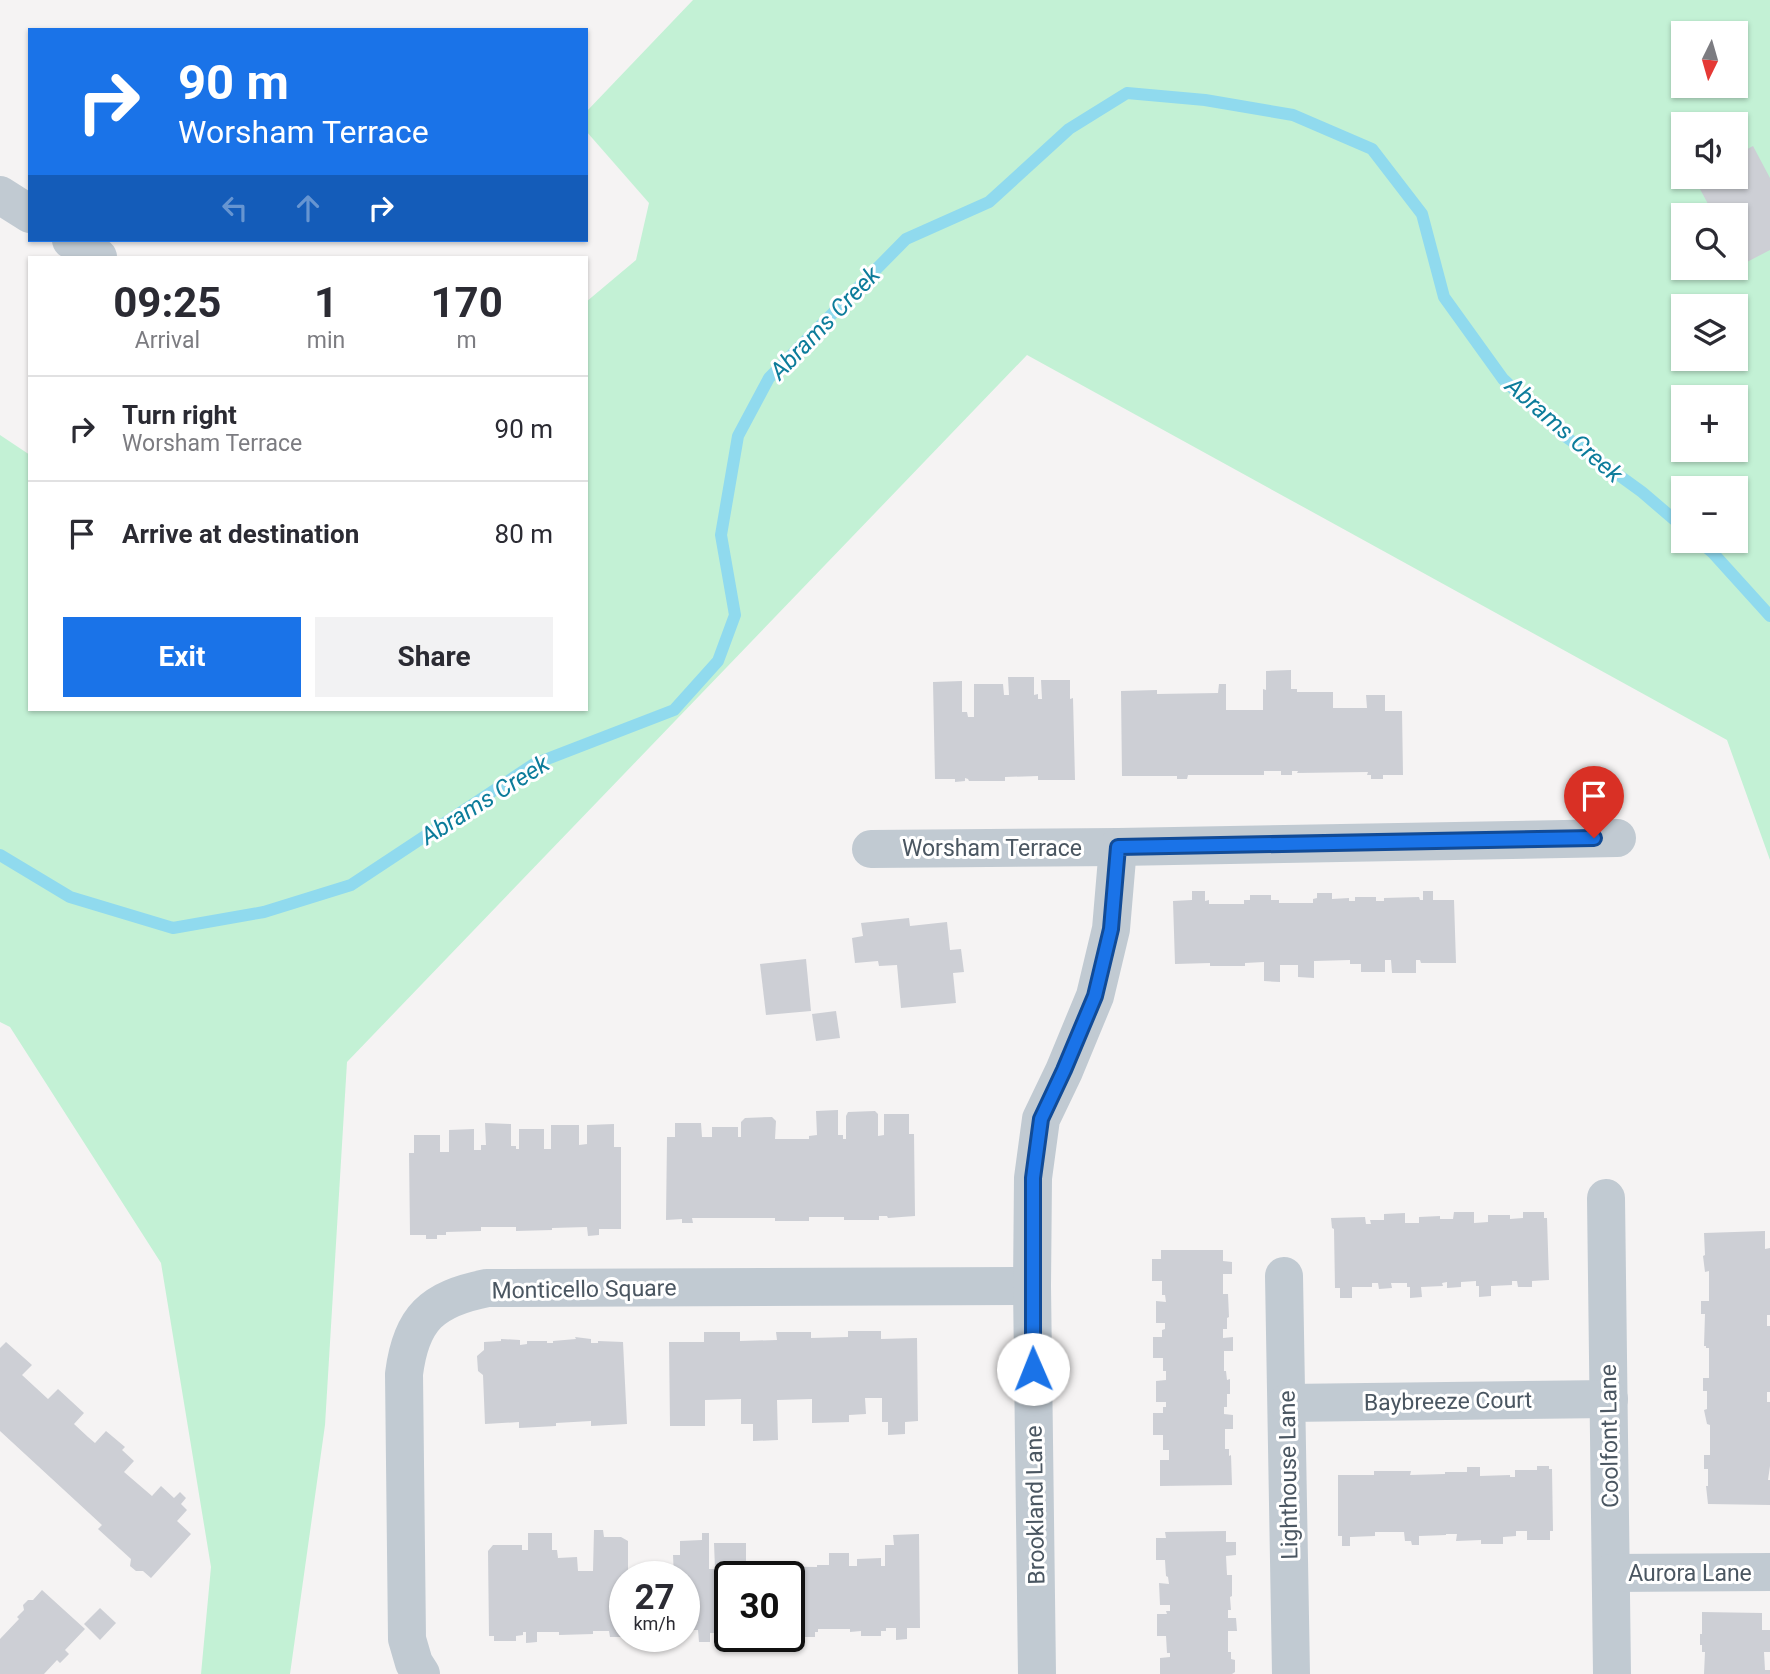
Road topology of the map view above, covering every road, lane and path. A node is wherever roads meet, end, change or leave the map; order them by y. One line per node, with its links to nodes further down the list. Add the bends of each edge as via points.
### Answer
1 (0, 195): 2 (street)
2 (28, 213)
3 (74, 242): 4 (street)
4 (96, 256)
5 (1617, 838): 6 (street, Worsham Terrace)
6 (1118, 847): 7 (street, Worsham Terrace); 10 (street, Brookland Lane, via 1111,929 1095,996 1041,1119 1033,1178)
7 (871, 849)
8 (1606, 1198): 11 (street, Coolfont Lane)
9 (1284, 1276): 12 (street, Lighthouse Lane)
10 (1032, 1286): 15 (street, Monticello Square, via 487,1289 443,1302 417,1327 407,1350 404,1374 407,1639); 16 (street, Brookland Lane)
11 (1609, 1399): 12 (street, Baybreeze Court); 14 (street, Coolfont Lane)
12 (1287, 1403): 17 (street, Lighthouse Lane)
13 (1770, 1572): 14 (street, Aurora Lane)
14 (1611, 1573): 18 (street, Coolfont Lane)
15 (421, 1674)
16 (1037, 1674)
17 (1291, 1674)
18 (1612, 1674)

